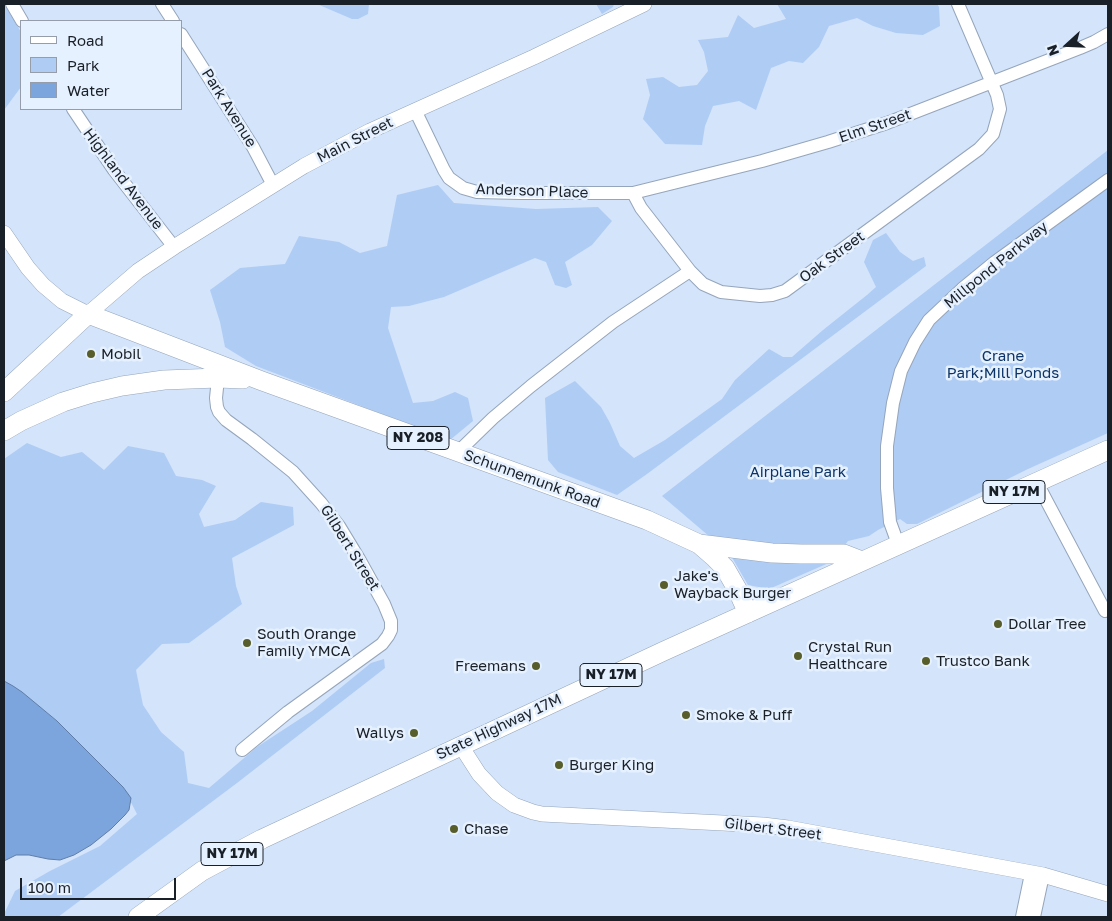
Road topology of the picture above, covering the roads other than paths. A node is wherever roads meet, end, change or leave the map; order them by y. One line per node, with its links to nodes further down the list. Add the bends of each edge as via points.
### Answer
1 (12, 4): 5 (street)
2 (162, 4): 6 (street)
3 (644, 4): 11 (street, Main Street)
4 (958, 4): 9 (street, Oak Street)
5 (21, 20)
6 (172, 20)
7 (1108, 34): 9 (street, Elm Street)
8 (182, 36): 13 (street, Park Avenue, via 253,147)
9 (992, 82): 14 (street, Elm Street, via 828,142); 17 (street, Oak Street, via 1000,109 993,134 979,149 785,291 760,296 721,292 703,284)
10 (74, 110): 16 (street, Highland Avenue, via 114,170)
11 (415, 110): 13 (street, Main Street); 14 (street, Anderson Place, via 444,170 463,188 495,193)
12 (1108, 180): 27 (street, Millpond Parkway, via 962,289 929,320 915,342 901,371 886,446 890,522)
13 (273, 185): 16 (street, Main Street)
14 (634, 193): 17 (street, Oak Street, via 641,208)
15 (4, 233): 18 (street, via 43,285 62,301)
16 (174, 247): 18 (street, Main Street)
17 (690, 271): 24 (street, via 613,323 508,405)
18 (88, 314): 20 (main road, Schunnemunk Road / NY 208); 21 (main road)
19 (218, 378): 20 (main road, NY 208); 22 (main road, NY 208, via 145,382 109,389 47,409); 32 (street, Gilbert Street, via 216,402 219,412 293,472 321,502 359,559 391,621 391,630 382,644 288,712)
20 (262, 381): 24 (main road, Schunnemunk Road / NY 208)
21 (4, 392)
22 (4, 431)
23 (1108, 450): 25 (main road, NY 17M)
24 (458, 452): 26 (main road, Schunnemunk Road / NY 208, via 647,520)
25 (1036, 482): 27 (main road, NY 17M); 29 (street)
26 (698, 544): 28 (main road, via 801,554 844,554); 30 (main road, Schunnemunk Road / NY 208, via 725,568)
27 (898, 544): 28 (main road, State Highway 17M / NY 17M)
28 (862, 561): 30 (main road, State Highway 17M / NY 17M)
29 (1106, 611)
30 (748, 613): 31 (main road, State Highway 17M / NY 17M)
31 (461, 746): 33 (street, Gilbert Street, via 479,774 497,793 514,805 533,812 788,828); 35 (main road, State Highway 17M / NY 17M, via 242,849 202,871)
32 (242, 750)
33 (1037, 875): 34 (street, Gilbert Street); 36 (street); 37 (street)
34 (1108, 894)
35 (138, 917)
36 (1022, 917)
37 (1034, 917)

